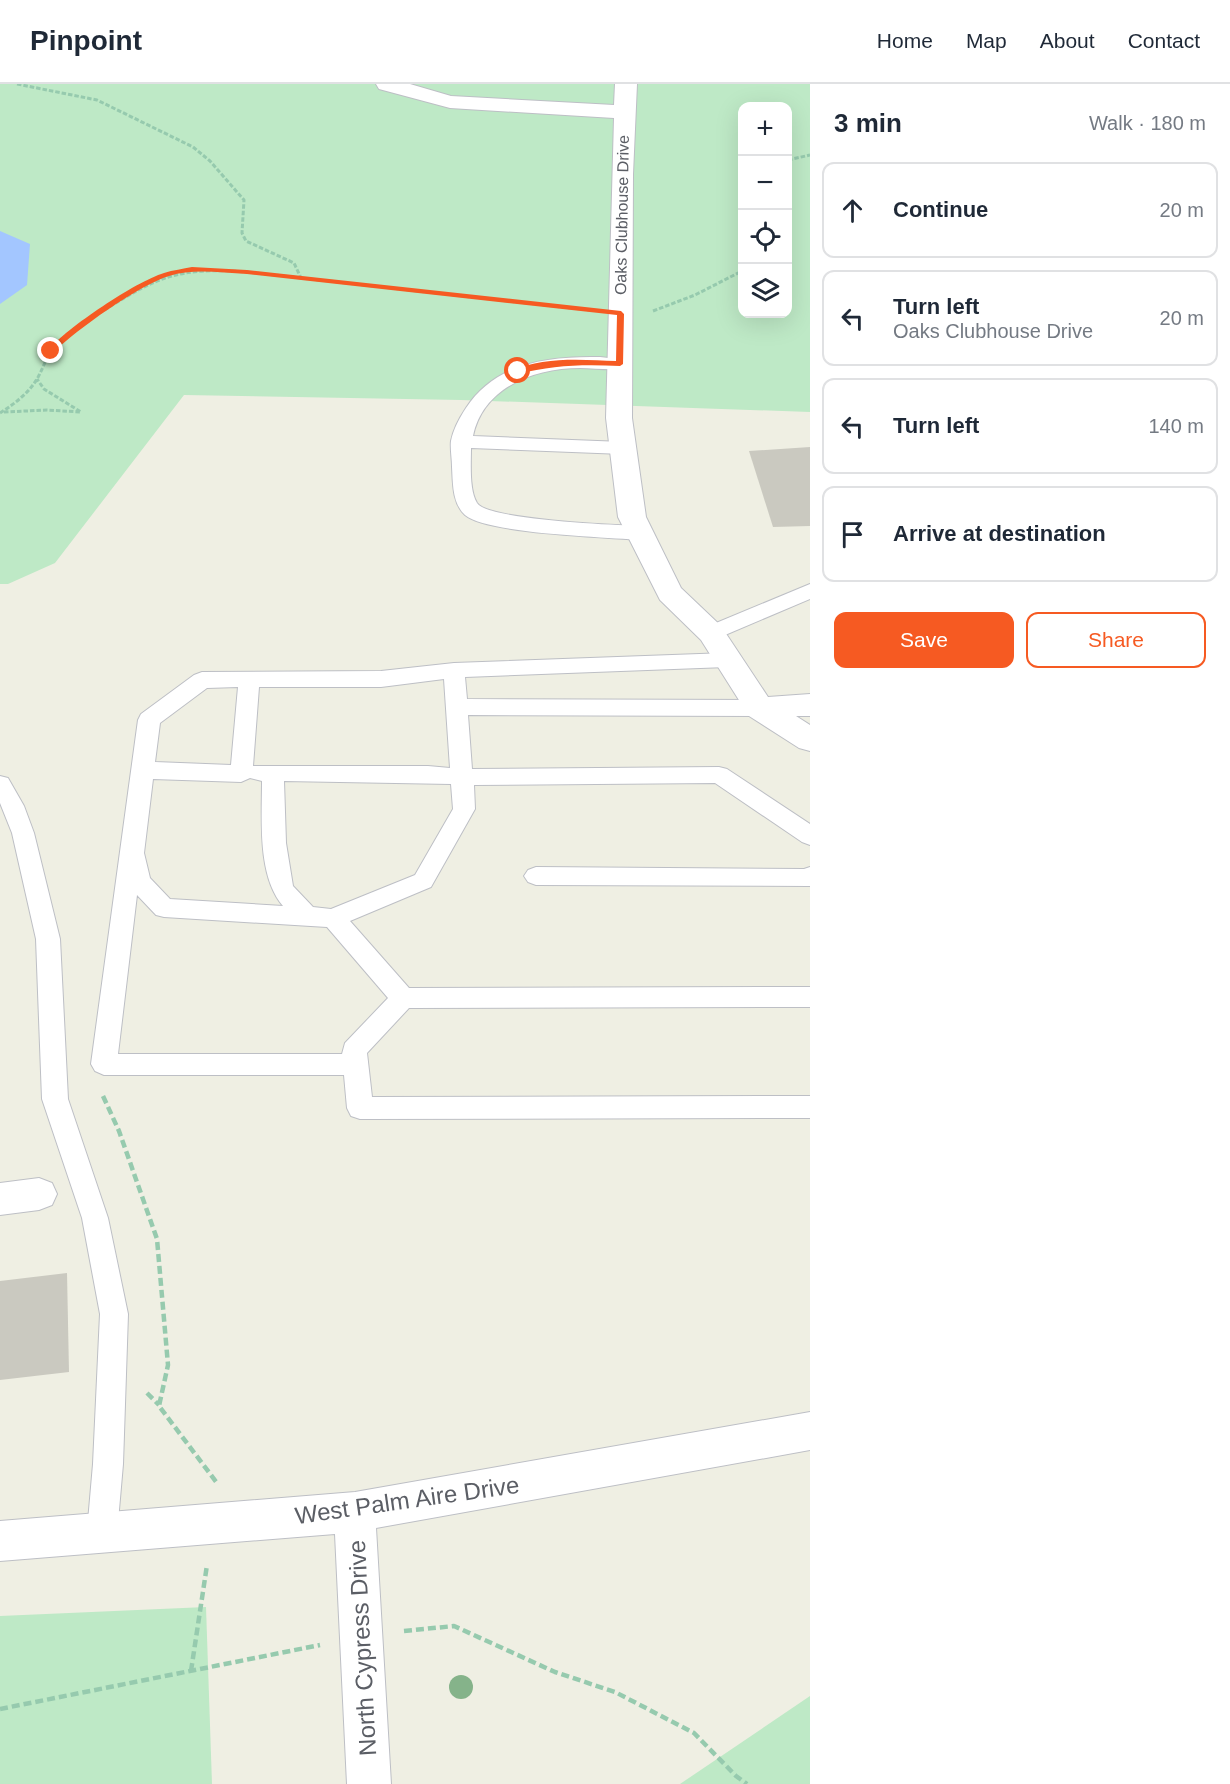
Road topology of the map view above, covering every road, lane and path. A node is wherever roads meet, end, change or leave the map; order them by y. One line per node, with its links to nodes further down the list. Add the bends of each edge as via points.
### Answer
1 (17, 84): 8 (path, via 98,100 193,147 244,200 242,233 246,241 294,263)
2 (387, 84): 4 (street, Oaks Clubhouse Drive, via 450,102)
3 (626, 84): 4 (street, Oaks Clubhouse Drive)
4 (624, 112): 9 (street, Oaks Clubhouse Drive)
5 (810, 155): 6 (path)
6 (792, 159)
7 (738, 273): 9 (path, via 669,306)
8 (302, 278): 9 (path); 11 (path, via 206,269 159,277 68,333 51,351)
9 (621, 314): 10 (street, Oaks Clubhouse Drive)
10 (620, 364): 13 (lane, via 575,362 518,371 495,385 478,405); 14 (street, Oaks Clubhouse Drive)
11 (37, 379): 12 (path, via 17,403); 12 (path, via 44,389 81,412)
12 (0, 413)
13 (460, 442): 14 (lane); 15 (lane, via 465,499 473,511 495,520)
14 (623, 448): 15 (street, Oaks Clubhouse Drive, via 632,517)
15 (640, 533): 17 (street, Oaks Clubhouse Drive, via 670,593)
16 (809, 594): 17 (lane)
17 (711, 633): 18 (street, Oaks Clubhouse Drive)
18 (727, 660): 19 (lane); 23 (street, Oaks Clubhouse Drive)
19 (454, 670): 20 (lane, via 381,679); 22 (lane)
20 (249, 680): 25 (lane, via 202,680 149,720); 27 (lane)
21 (810, 705): 23 (street)
22 (456, 707): 23 (lane); 28 (lane)
23 (760, 708): 24 (street, Oaks Clubhouse Drive)
24 (810, 740)
25 (143, 770): 27 (lane); 31 (lane)
26 (273, 773): 27 (lane); 28 (lane); 34 (lane, via 274,843 282,889)
27 (241, 774)
28 (461, 777): 30 (lane, via 719,776); 35 (lane, via 464,808 423,881)
29 (0, 784): 46 (lane, via 23,833 48,939 55,1099 95,1218 114,1314)
30 (810, 836)
31 (132, 852): 34 (lane, via 140,882 164,908); 38 (lane)
32 (536, 876): 33 (lane)
33 (810, 876)
34 (307, 916): 35 (lane)
35 (333, 918): 37 (lane)
36 (810, 997): 37 (lane)
37 (403, 998): 39 (lane, via 354,1050)
38 (104, 1064): 39 (lane); 45 (path, via 99,1085 157,1239 168,1365 159,1406 217,1480)
39 (356, 1065): 40 (lane, via 360,1108)
40 (810, 1107)
41 (39, 1194): 42 (street)
42 (0, 1199)
43 (810, 1431): 44 (street, West Palm Aire Drive)
44 (355, 1512): 45 (street, West Palm Aire Drive); 49 (street, North Cypress Drive)
45 (214, 1524): 46 (street, West Palm Aire Drive); 48 (path)
46 (102, 1533): 47 (street, West Palm Aire Drive)
47 (0, 1541)
48 (191, 1671)
49 (369, 1784)

